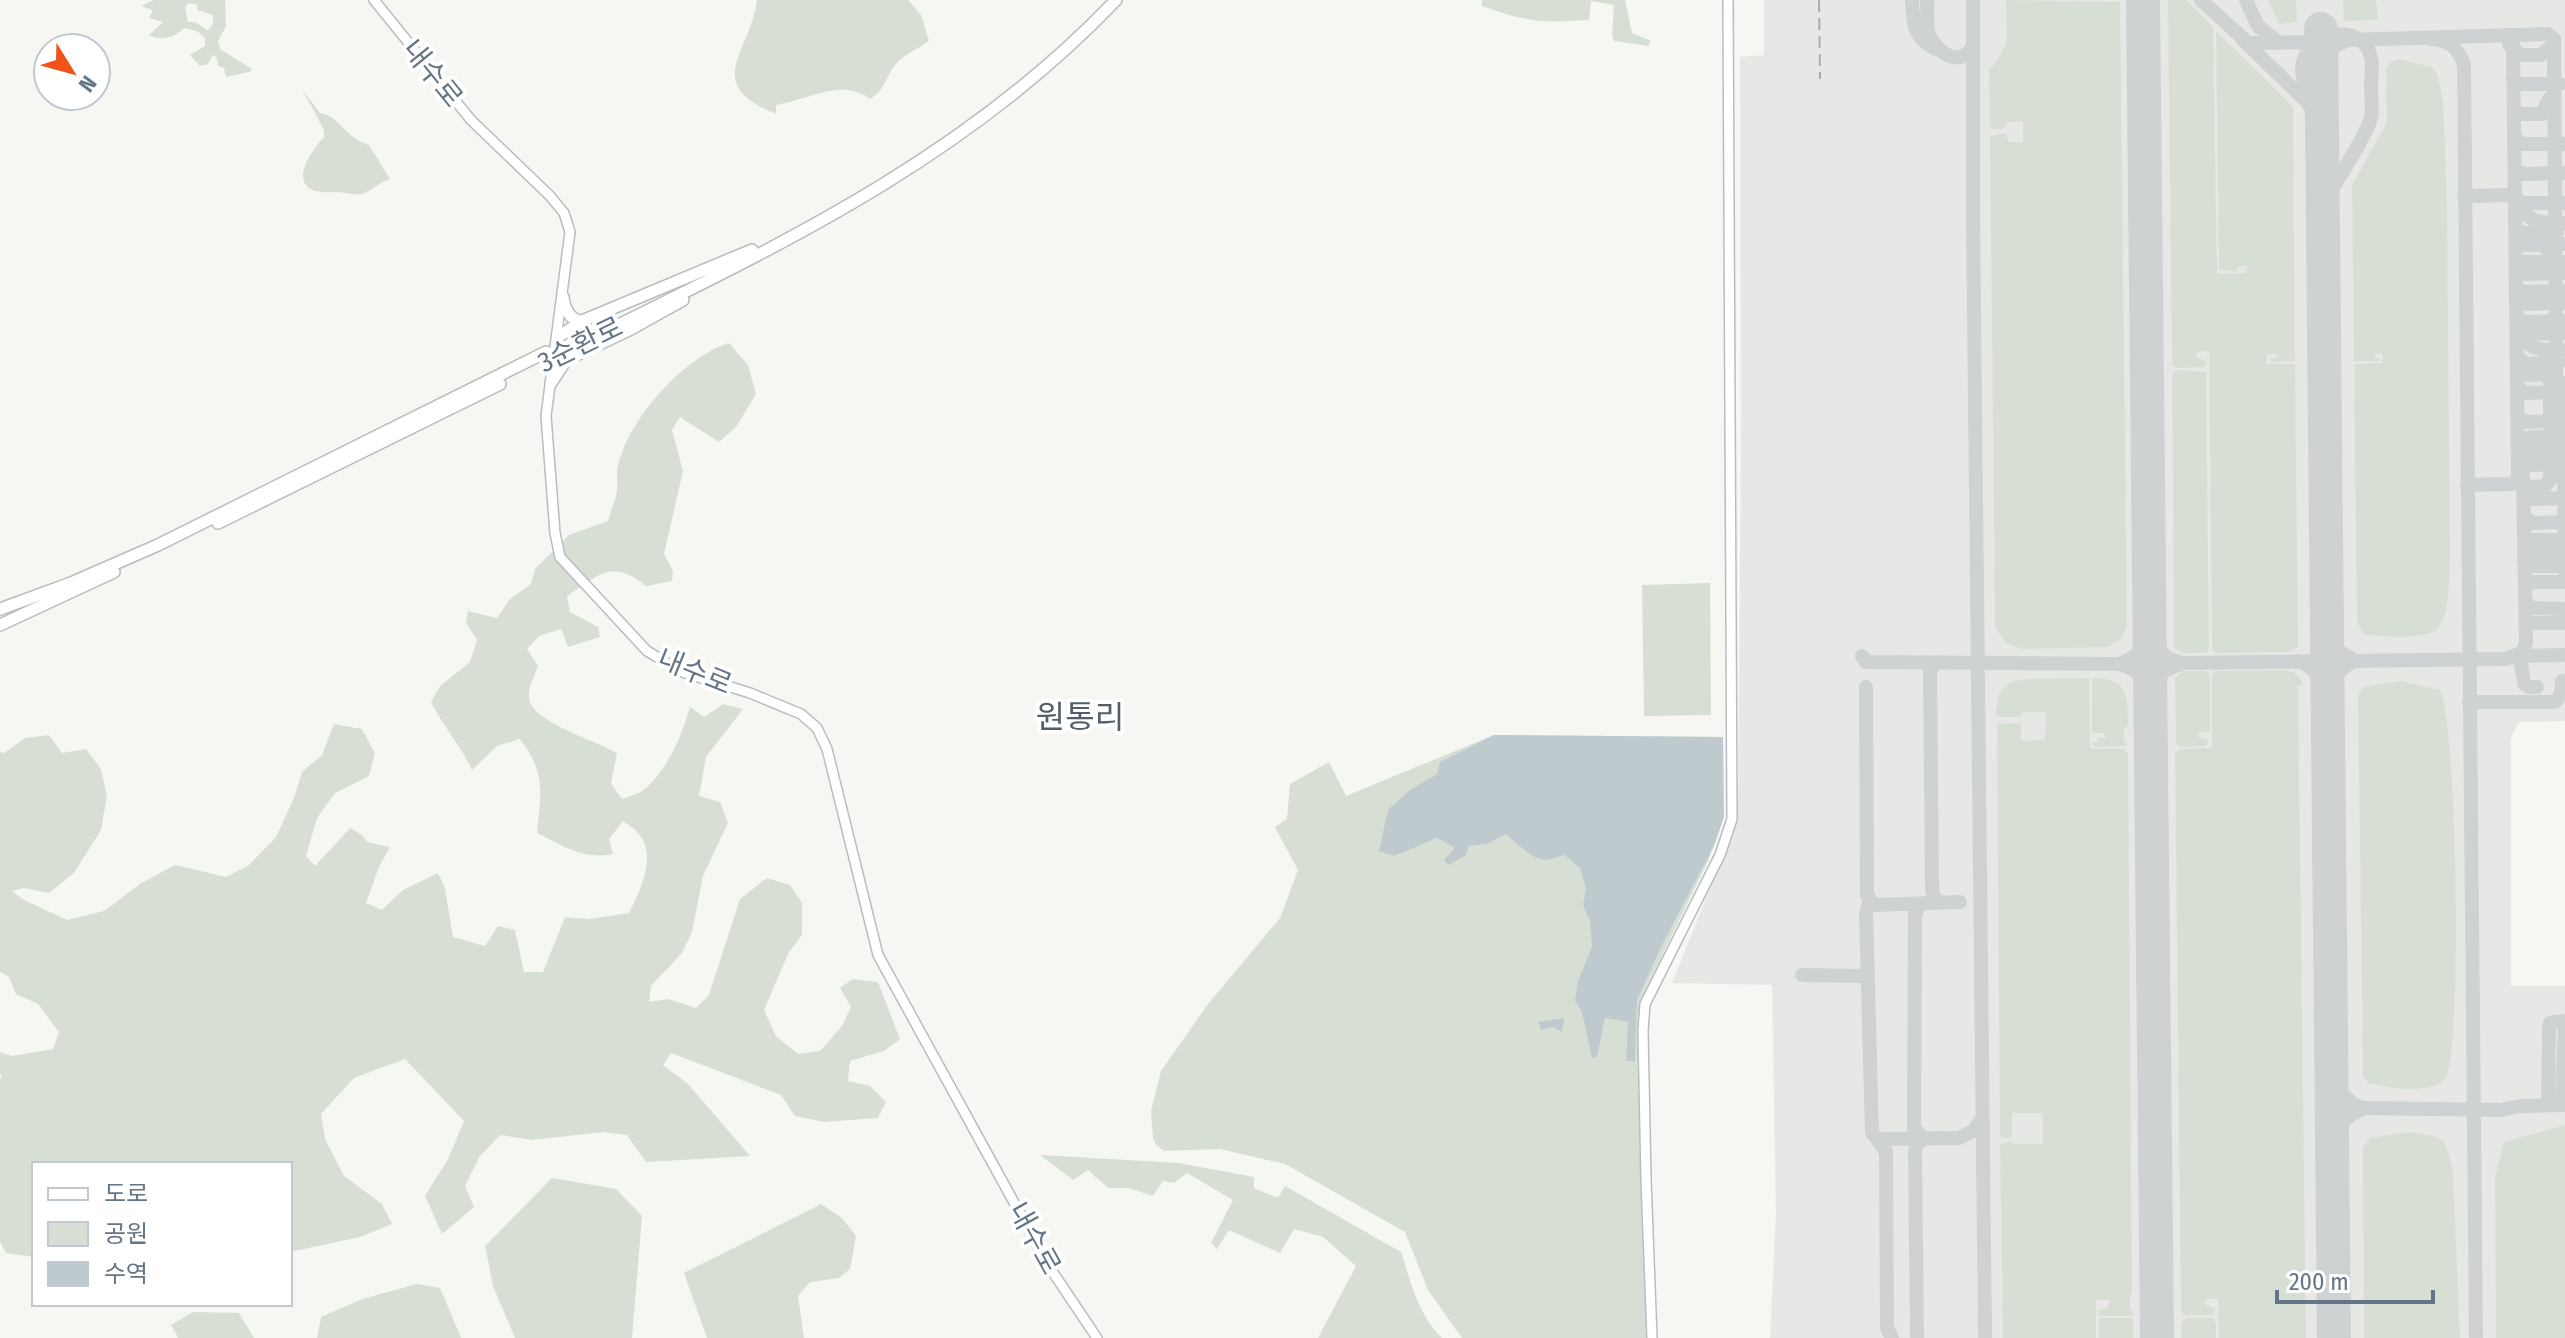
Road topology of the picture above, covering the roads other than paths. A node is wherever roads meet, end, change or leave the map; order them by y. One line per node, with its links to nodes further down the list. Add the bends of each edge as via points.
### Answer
1 (374, 0): 6 (street, 내수로, via 471,120 564,213 570,232)
2 (1106, 0): 5 (highway, 3순환로, via 1040,64 947,136)
3 (1116, 0): 5 (highway, 3순환로, via 1061,55 964,133 864,198)
4 (1728, 0): 17 (street, via 1732,819 1720,855 1645,1004)
5 (752, 254): 7 (highway); 8 (highway, 3순환로)
6 (563, 297): 7 (highway, via 569,314); 8 (street, 내수로)
7 (582, 321): 8 (highway)
8 (559, 349): 9 (highway); 10 (highway, 3순환로); 11 (highway, 3순환로)
9 (551, 383): 16 (street, 내수로, via 546,434 560,557 656,658 801,714 821,734 878,955 1050,1268)
10 (114, 572): 14 (highway, 3순환로); 15 (highway)
11 (89, 575): 12 (highway); 13 (highway, 3순환로)
12 (0, 602)
13 (0, 609)
14 (0, 616)
15 (0, 625)
16 (1097, 1338)
17 (1652, 1338)

